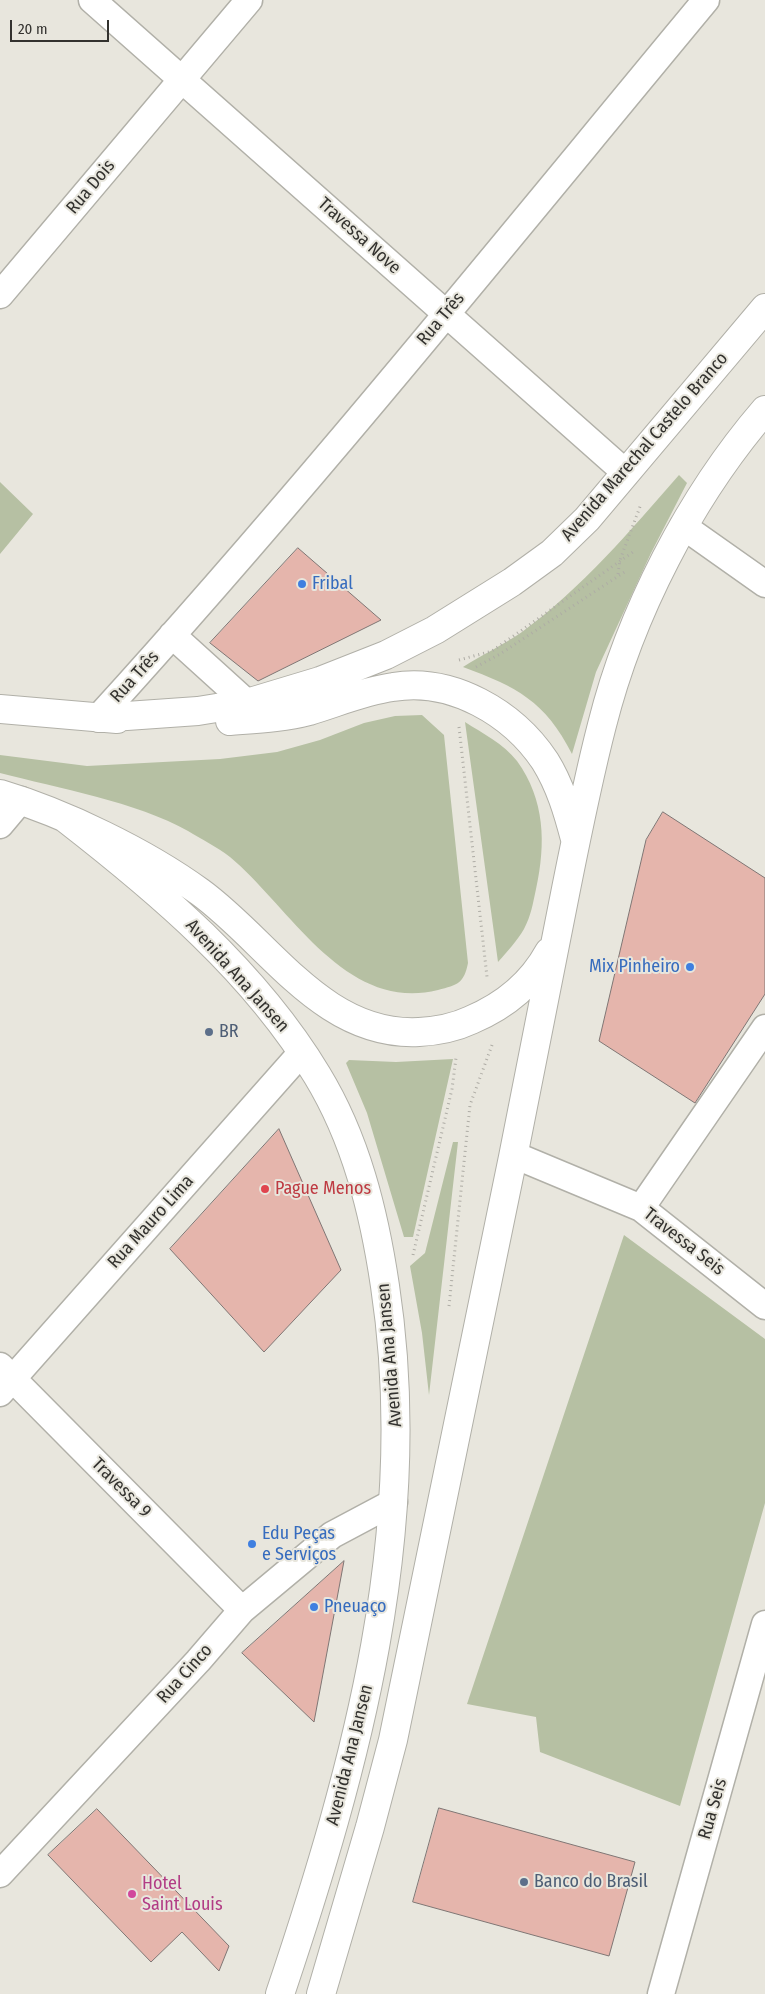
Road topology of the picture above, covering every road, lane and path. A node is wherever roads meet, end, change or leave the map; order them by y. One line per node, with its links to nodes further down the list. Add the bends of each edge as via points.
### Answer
1 (92, 0): 4 (street, Travessa Nove)
2 (249, 0): 4 (street, Rua Dois)
3 (706, 0): 7 (street, Rua Três)
4 (182, 80): 5 (street, Rua Dois); 7 (street, Travessa Nove)
5 (0, 294)
6 (765, 308): 9 (main road, Avenida Marechal Castelo Branco)
7 (446, 314): 9 (street, Travessa Nove); 14 (street, Rua Três)
8 (765, 410): 10 (main road, via 746,432)
9 (626, 473): 17 (main road, Avenida Marechal Castelo Branco, via 587,519 552,553 435,630 386,655 320,682)
10 (683, 526): 11 (main road); 13 (street)
11 (660, 569): 15 (path, via 633,552 492,651); 23 (main road, via 624,653 602,723)
12 (618, 574): 16 (path, via 500,654 473,668)
13 (765, 584)
14 (172, 636): 17 (street, Rua Três); 19 (street, Rua Três)
15 (456, 662)
16 (465, 696): 19 (main road, via 428,686 394,686 306,712 251,720 211,722); 23 (main road, via 503,717 533,746 556,782); 25 (path, via 458,721)
17 (247, 703): 19 (main road, Avenida Marechal Castelo Branco, via 198,711)
18 (0, 709): 19 (main road)
19 (98, 718)
20 (11, 797): 21 (main road); 22 (street)
21 (65, 818): 25 (main road, via 173,873 234,920 305,987 356,1020 386,1030 440,1030); 27 (main road, Avenida Ana Jansen, via 132,871 188,922 258,994)
22 (0, 824)
23 (576, 840): 24 (main road)
24 (555, 940): 25 (main road, via 530,980); 29 (main road, Avenida Ana Jansen)
25 (491, 1012): 33 (path, via 492,1047 470,1105)
26 (765, 1028): 30 (street)
27 (302, 1052): 31 (main road, Avenida Ana Jansen, via 319,1078 357,1162); 34 (street, Rua Mauro Lima)
28 (456, 1058): 31 (path, via 452,1089 413,1256)
29 (514, 1155): 30 (street, Travessa Seis); 40 (main road, Avenida Ana Jansen, via 393,1740)
30 (641, 1208): 32 (street, Travessa Seis)
31 (382, 1260): 35 (main road, Avenida Ana Jansen, via 392,1330 397,1414)
32 (765, 1306)
33 (448, 1313)
34 (4, 1379): 36 (street, Travessa 9)
35 (394, 1502): 36 (street, Rua Cinco, via 332,1535); 39 (main road, Avenida Ana Jansen, via 385,1596 360,1726 336,1819)
36 (242, 1610): 38 (street, Rua Cinco)
37 (765, 1624): 41 (street, Rua Seis)
38 (0, 1874)
39 (280, 1994)
40 (321, 1994)
41 (661, 1994)

